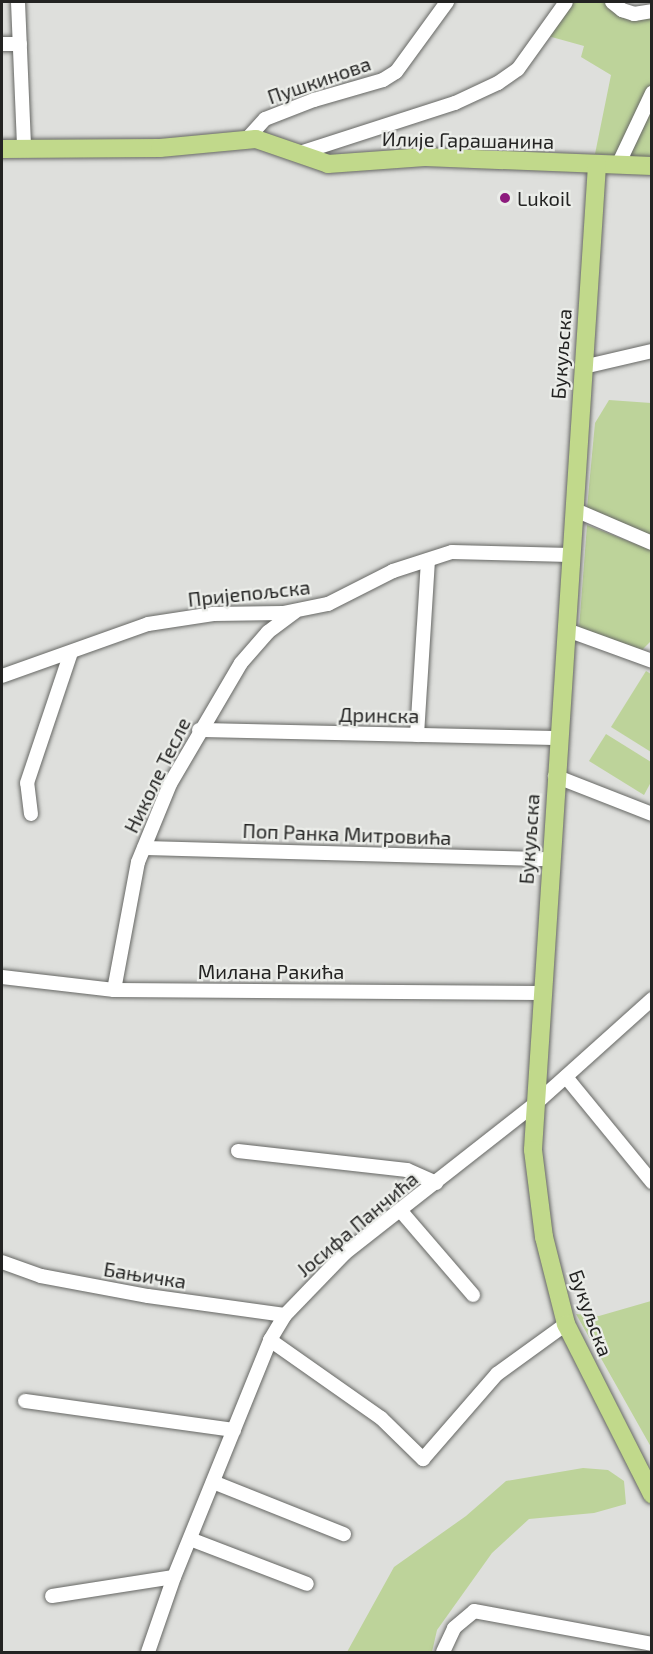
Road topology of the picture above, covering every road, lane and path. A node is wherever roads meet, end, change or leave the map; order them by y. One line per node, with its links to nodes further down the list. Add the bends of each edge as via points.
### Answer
1 (18, 2): 6 (street)
2 (447, 2): 9 (street, Пушкинова, via 396,72 265,119)
3 (566, 2): 12 (street, via 518,69 498,83 455,103)
4 (612, 2): 5 (street, via 634,14)
5 (651, 11)
6 (20, 44): 7 (street); 10 (street)
7 (2, 45)
8 (651, 93): 14 (street)
9 (247, 139): 10 (main road, Илије Гарашанина, via 160,148); 12 (main road, Илије Гарашанина, via 269,141)
10 (24, 147): 11 (main road, Илије Гарашанина)
11 (2, 148)
12 (300, 153): 13 (main road, Илије Гарашанина, via 328,164 425,157)
13 (597, 165): 14 (main road, Илије Гарашанина); 17 (main road, Букуљска)
14 (618, 165): 15 (main road, Илије Гарашанина)
15 (651, 166)
16 (651, 351): 17 (street)
17 (583, 367): 18 (main road, Букуљска)
18 (573, 509): 19 (street); 20 (main road, Букуљска)
19 (651, 543)
20 (570, 555): 21 (street, Пријепољска, via 452,552); 23 (main road, Букуљска)
21 (428, 560): 22 (street, Пријепољска, via 393,571 349,596); 28 (street)
22 (299, 609): 24 (street, Пријепољска, via 213,614 148,624); 27 (street, Николе Тесле, via 268,632 241,663)
23 (567, 630): 25 (street); 29 (main road, Букуљска)
24 (71, 652): 26 (street, Пријепољска); 31 (street, via 27,783)
25 (650, 658)
26 (2, 676)
27 (199, 730): 28 (street, Дринска); 33 (street, Николе Тесле, via 170,784)
28 (417, 735): 29 (street, Дринска)
29 (558, 738): 30 (main road, Букуљска)
30 (555, 776): 32 (street); 34 (main road, Букуљска)
31 (31, 814)
32 (651, 814)
33 (144, 848): 34 (street, Поп Ранка Митровића); 36 (street, Николе Тесле)
34 (550, 859): 37 (main road, Букуљска)
35 (2, 977): 36 (street, Милана Ракића)
36 (114, 990): 37 (street, Милана Ракића)
37 (541, 993): 40 (main road, Букуљска)
38 (650, 1004): 39 (street, Јосифа Панчића)
39 (566, 1077): 40 (street, Јосифа Панчића); 42 (street)
40 (534, 1105): 43 (street, Јосифа Панчића); 48 (main road, Букуљска, via 539,1207)
41 (237, 1151): 43 (street, via 407,1170)
42 (651, 1182)
43 (436, 1183): 44 (street, Јосифа Панчића)
44 (400, 1210): 46 (street); 47 (street, Јосифа Панчића, via 318,1278)
45 (2, 1262): 47 (street, Бањичка, via 41,1276 137,1294)
46 (472, 1295)
47 (285, 1315): 49 (street, Јосифа Панчића)
48 (566, 1324): 49 (street, via 497,1374 423,1459 381,1418); 53 (main road, Букуљска)
49 (270, 1340): 51 (street, Јосифа Панчића)
50 (25, 1401): 51 (street)
51 (234, 1430): 52 (street, Јосифа Панчића)
52 (213, 1482): 54 (street); 55 (street, Јосифа Панчића)
53 (651, 1494)
54 (344, 1534)
55 (190, 1539): 56 (street, Јосифа Панчића); 57 (street)
56 (174, 1577): 58 (street); 60 (street, Јосифа Панчића)
57 (307, 1584)
58 (52, 1596)
59 (651, 1644): 61 (street, via 474,1611 454,1628)
60 (148, 1653)
61 (443, 1653)

